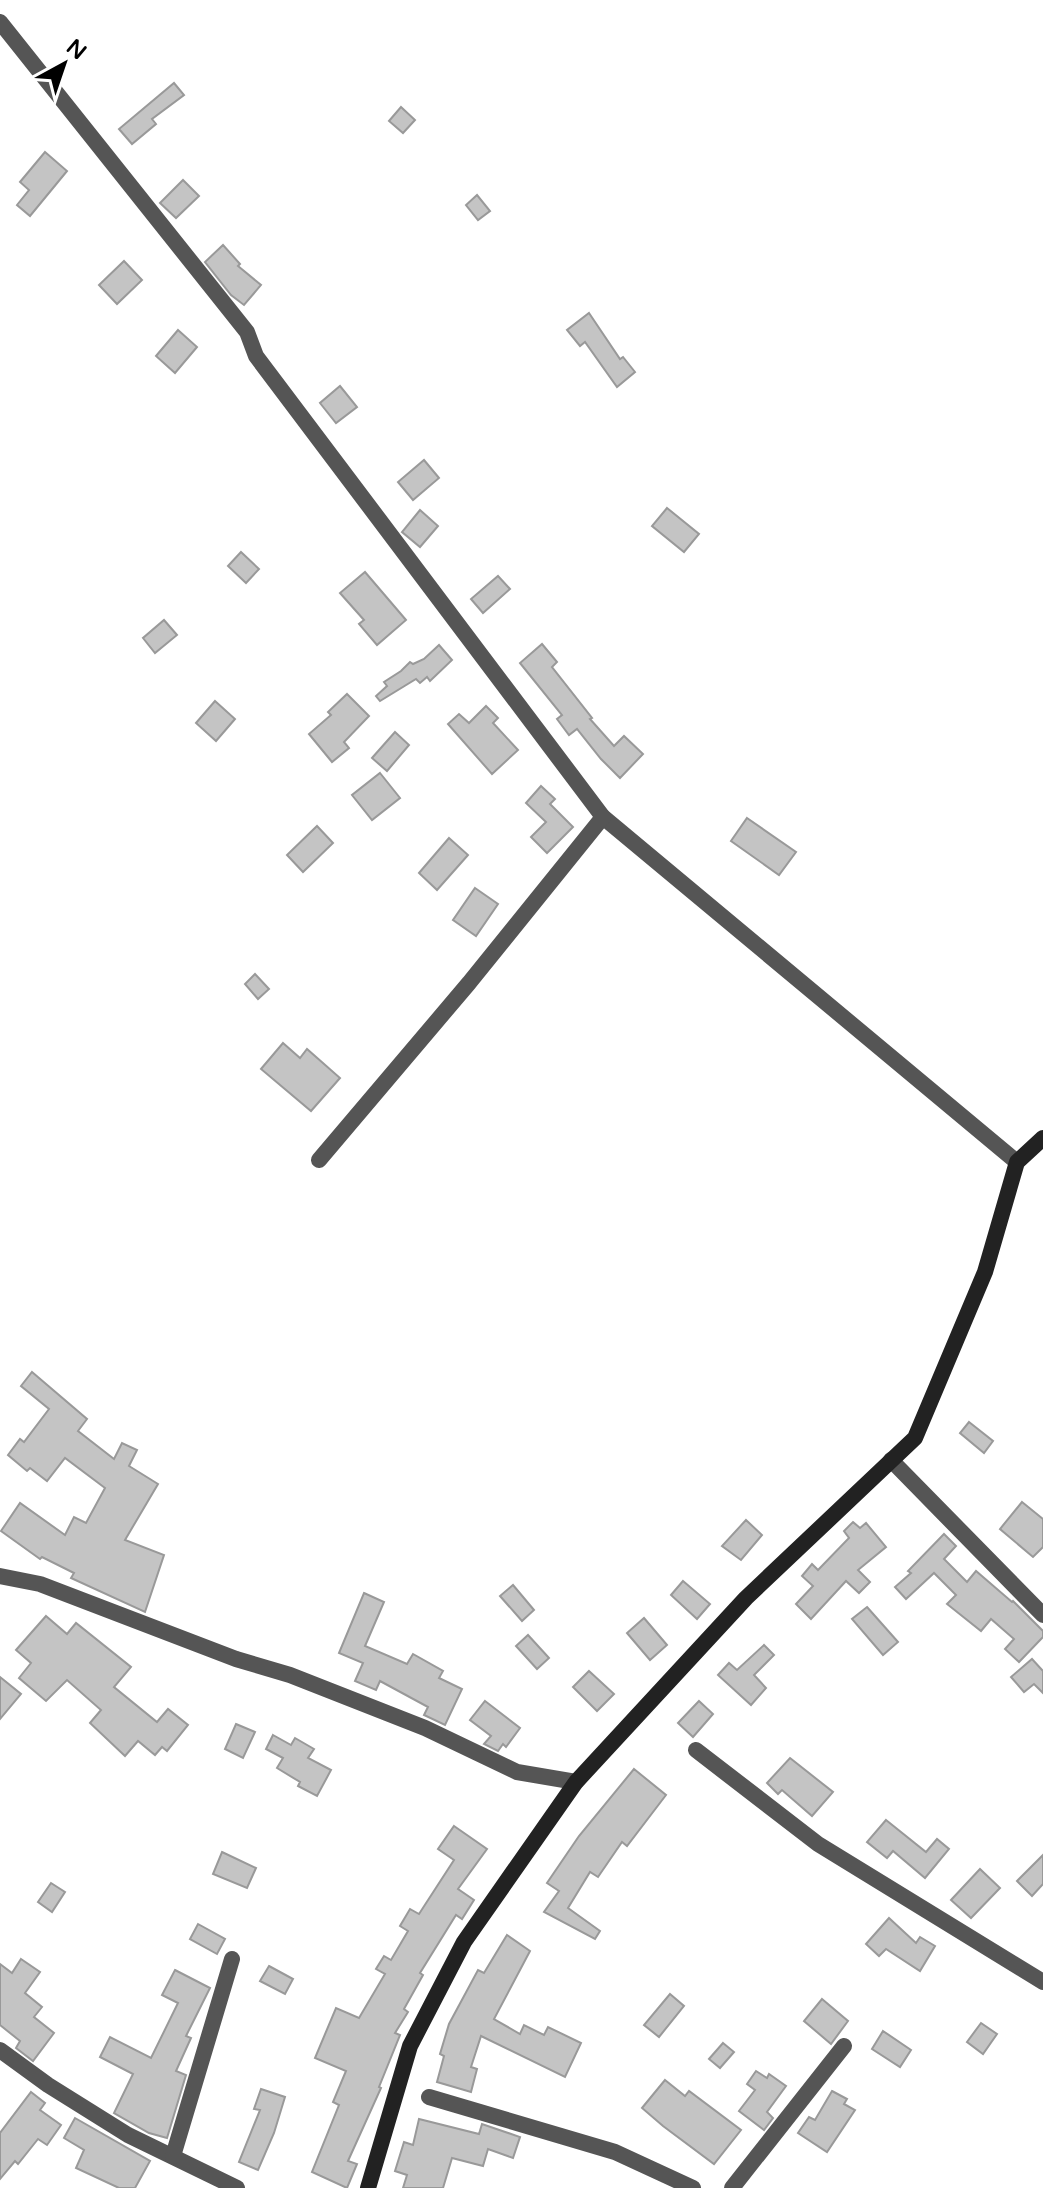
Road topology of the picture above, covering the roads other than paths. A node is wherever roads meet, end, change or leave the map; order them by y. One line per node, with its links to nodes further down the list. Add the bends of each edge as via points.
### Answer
1 (0, 22): 2 (street, via 247,332 256,356)
2 (603, 817): 4 (street); 5 (street)
3 (1043, 1138): 5 (street)
4 (319, 1160)
5 (1017, 1162): 6 (street, via 979,1286 915,1438)
6 (891, 1460): 8 (street); 10 (street, via 746,1598)
7 (0, 1576): 10 (street, via 40,1584 290,1675 425,1728 517,1772)
8 (1043, 1615)
9 (696, 1750): 12 (street, via 818,1844)
10 (576, 1782): 18 (street, via 457,1955 410,2046)
11 (232, 1959): 16 (street)
12 (1043, 1982)
13 (844, 2046): 20 (street)
14 (0, 2050): 16 (street, via 128,2135)
15 (429, 2097): 19 (street, via 615,2152)
16 (173, 2156): 17 (street)
17 (237, 2188)
18 (368, 2188)
19 (693, 2188)
20 (732, 2188)

